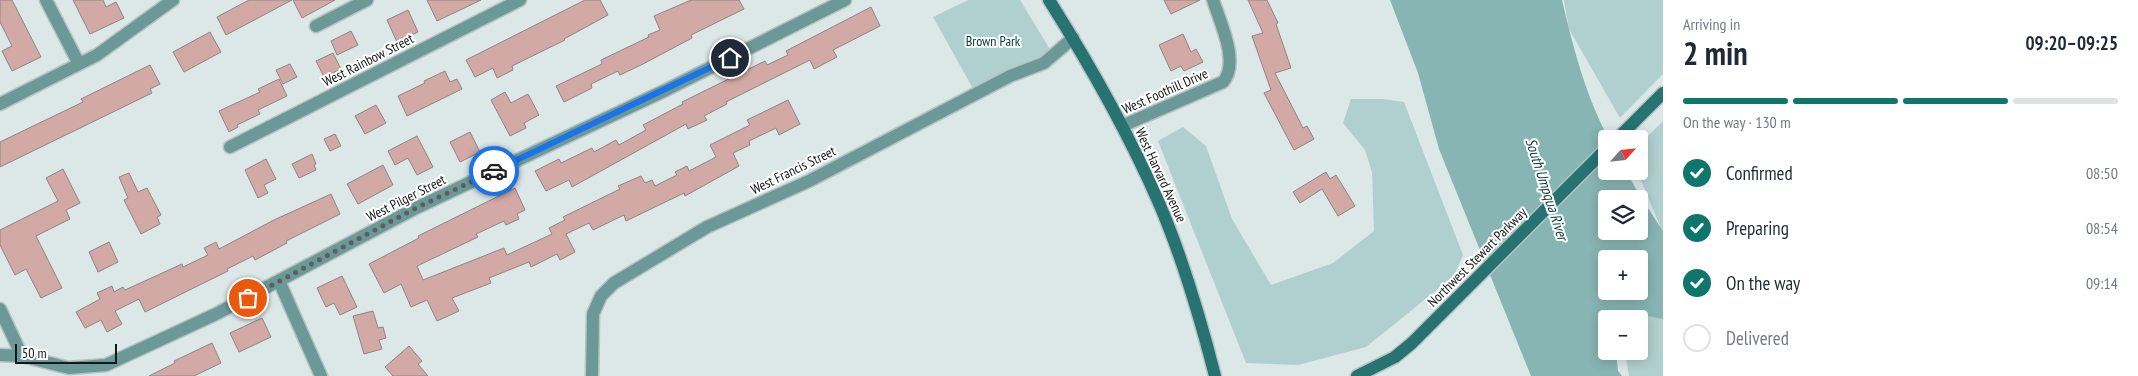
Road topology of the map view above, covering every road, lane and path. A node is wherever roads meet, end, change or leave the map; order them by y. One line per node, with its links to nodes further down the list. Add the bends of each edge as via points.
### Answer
1 (46, 0): 10 (street)
2 (173, 0): 10 (street, via 113,44)
3 (367, 0): 8 (street)
4 (520, 0): 15 (street, West Rainbow Street)
5 (845, 0): 17 (street, West Pilger Street, via 664,91 416,208)
6 (1049, 0): 9 (main road, West Harvard Avenue)
7 (1213, 0): 13 (street, West Foothill Drive, via 1230,55 1229,76 1223,82)
8 (316, 26)
9 (1073, 38): 13 (main road, West Harvard Avenue); 22 (street, West Francis Street, via 1044,63 1010,76 809,181 707,227 614,283 601,296 593,314)
10 (79, 64): 12 (street)
11 (1663, 93): 14 (main road)
12 (0, 104)
13 (1122, 126): 23 (main road, West Harvard Avenue, via 1174,240)
14 (1626, 130)
15 (230, 147)
16 (1598, 157): 24 (main road, Northwest Stewart Parkway, via 1412,343 1395,357)
17 (279, 281): 20 (street, West Pilger Street, via 106,365 69,368); 21 (street)
18 (0, 309): 20 (street)
19 (0, 355): 20 (street, West Pilger Street)
20 (22, 356)
21 (321, 376)
22 (592, 376)
23 (1215, 376)
24 (1357, 376)

